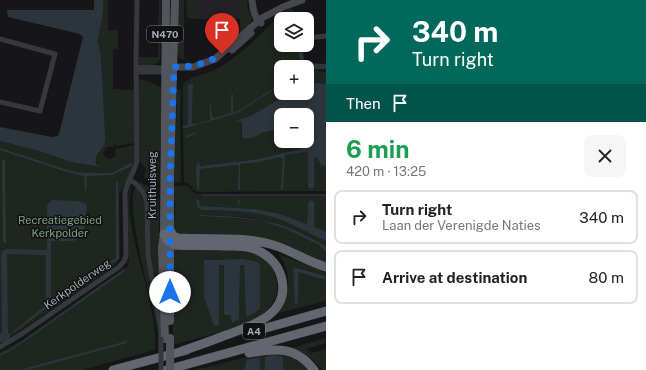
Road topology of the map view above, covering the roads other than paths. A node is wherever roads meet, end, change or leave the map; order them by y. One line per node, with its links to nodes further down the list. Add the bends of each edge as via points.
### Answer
1 (137, 0): 11 (street, Kerkpolderweg)
2 (166, 0): 12 (main road, Kruithuisweg / N470)
3 (175, 0): 10 (main road, Kruithuisweg / N470)
4 (252, 0): 6 (street, via 253,8)
5 (302, 0): 6 (street, via 278,10)
6 (261, 21): 10 (street, via 231,51 213,64 200,69)
7 (326, 36): 8 (street)
8 (314, 37)
9 (0, 40): 13 (street, via 55,54 40,111)
10 (174, 69): 12 (street); 14 (main road, Kruithuisweg / N470)
11 (136, 70): 12 (street); 15 (street, Kerkpolderweg, via 137,162)
12 (164, 70): 14 (main road, Kruithuisweg / N470)
13 (0, 102)
14 (167, 179): 16 (main road, Kruithuisweg / N470)
15 (129, 182): 21 (street, via 136,184 147,201 148,256); 22 (street, Kerkpolderweg, via 124,199 126,256 122,264)
16 (167, 232): 17 (highway); 18 (highway, via 178,238 260,241 286,249); 21 (main road, Kruithuisweg / N470, via 162,248)
17 (170, 243): 21 (main road, Kruithuisweg / N470); 23 (highway, A4, via 250,247 275,264 283,285 280,302 264,320)
18 (326, 268)
19 (326, 311): 23 (highway, A4)
20 (326, 326): 24 (highway, A4)
21 (165, 339): 26 (street, bridge); 27 (main road, Kruithuisweg / N470); 28 (main road, Kruithuisweg / N470, bridge)
22 (0, 347)
23 (182, 351): 25 (highway, A4)
24 (202, 360): 27 (highway, A4); 29 (highway, A4, via 280,349 303,358)
25 (113, 370)
26 (160, 370)
27 (166, 370)
28 (170, 370)
29 (314, 370)

